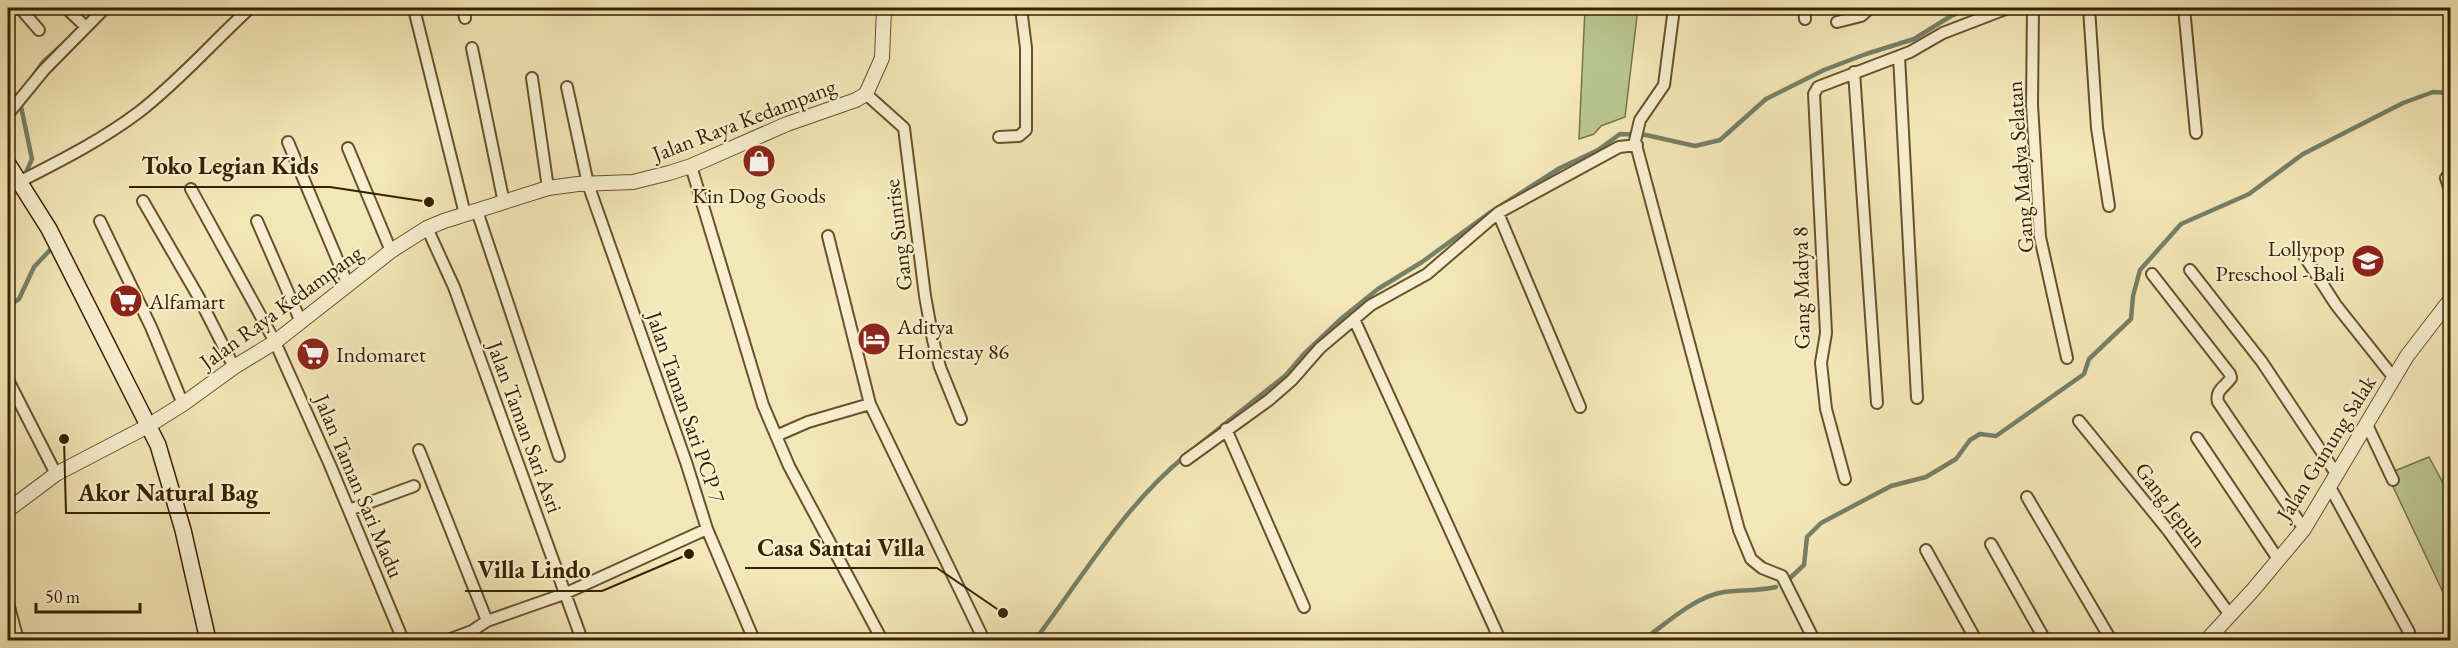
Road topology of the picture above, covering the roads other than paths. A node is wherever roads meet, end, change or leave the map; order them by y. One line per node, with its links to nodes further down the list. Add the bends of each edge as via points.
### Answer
1 (20, 8): 20 (street)
2 (66, 8): 19 (street)
3 (105, 8): 19 (street)
4 (250, 8): 36 (street, via 140,111 95,141)
5 (358, 8): 6 (street)
6 (375, 8)
7 (884, 8): 26 (street, Jalan Raya Kedampang, via 882,58)
8 (1021, 8): 29 (street, via 1026,48 1025,132)
9 (1674, 8): 31 (street, via 1664,85 1640,120)
10 (1804, 8): 17 (street)
11 (1870, 8): 18 (street, via 1862,15)
12 (2008, 8): 22 (street, via 1943,33)
13 (2033, 8): 59 (street, Gang Madya Selatan, via 2032,105 2040,237)
14 (2089, 8): 43 (street, via 2097,128)
15 (2184, 8): 28 (street)
16 (415, 13): 44 (street)
17 (1805, 19)
18 (1837, 22)
19 (87, 27): 27 (street)
20 (39, 30)
21 (472, 48): 42 (street)
22 (1899, 56): 23 (street); 63 (street)
23 (1854, 72): 64 (street); 79 (street, Gang Madya 8, via 1818,87 1814,94 1826,333 1821,363 1826,409)
24 (532, 78): 38 (street)
25 (567, 87): 37 (street, Jalan Taman Sari PCP 7)
26 (866, 94): 34 (street, Jalan Raya Kedampang); 68 (street, Gang Sunrise, via 905,130 933,340)
27 (8, 114)
28 (2196, 133)
29 (999, 137)
30 (288, 142): 54 (street)
31 (1636, 143): 45 (street, via 1619,147); 106 (street, via 1739,530 1751,560 1782,576)
32 (348, 148): 50 (street)
33 (8, 164): 36 (main road)
34 (691, 166): 37 (street, Jalan Raya Kedampang, via 633,182); 73 (street, via 763,405)
35 (2451, 173): 40 (street, via 2446,183)
36 (19, 182): 71 (main road, via 49,229)
37 (588, 184): 38 (street, Jalan Raya Kedampang); 86 (street, Jalan Taman Sari PCP 7)
38 (548, 188): 42 (street, Jalan Raya Kedampang)
39 (191, 189): 58 (street, Jalan Taman Sari Madu)
40 (2451, 190)
41 (143, 201): 60 (street)
42 (504, 203): 44 (street, Jalan Raya Kedampang)
43 (2109, 206)
44 (471, 213): 48 (street, Jalan Raya Kedampang); 76 (street)
45 (1498, 213): 56 (street, via 1427,274 1377,301); 67 (street)
46 (257, 221): 57 (street)
47 (100, 222): 65 (street)
48 (427, 228): 50 (street, Jalan Raya Kedampang); 91 (street, Jalan Taman Sari Asri, via 454,287)
49 (828, 236): 66 (street)
50 (391, 251): 54 (street, Jalan Raya Kedampang)
51 (2303, 254): 61 (street, via 2336,305)
52 (2190, 270): 81 (street, via 2262,362)
53 (2152, 274): 87 (street, via 2230,374 2216,397 2218,402)
54 (348, 285): 57 (street, Jalan Raya Kedampang)
55 (2451, 300): 61 (street, Jalan Gunung Salak)
56 (1354, 319): 72 (street, via 1284,387); 105 (street)
57 (301, 322): 58 (street, Jalan Raya Kedampang)
58 (275, 342): 60 (street, Jalan Raya Kedampang); 85 (street, Jalan Taman Sari Madu)
59 (2067, 358)
60 (234, 367): 65 (street, Jalan Raya Kedampang)
61 (2394, 378): 70 (street, Jalan Gunung Salak)
62 (8, 380): 78 (street)
63 (1917, 398)
64 (1877, 403)
65 (183, 404): 71 (street, Jalan Raya Kedampang)
66 (870, 404): 73 (street); 104 (street)
67 (1580, 407)
68 (961, 419)
69 (2079, 421): 94 (street, Gang Jepun, via 2167,529)
70 (2367, 425): 80 (street); 81 (street, Jalan Gunung Salak)
71 (148, 426): 78 (street, Jalan Raya Kedampang); 98 (main road, via 172,490)
72 (1226, 429): 77 (street); 93 (street)
73 (776, 436): 103 (street)
74 (2197, 438): 90 (street)
75 (419, 450): 95 (street)
76 (559, 456)
77 (1186, 460)
78 (56, 474): 84 (street, Jalan Raya Kedampang)
79 (1845, 479)
80 (2393, 480)
81 (2333, 481): 87 (street, Jalan Gunung Salak); 96 (street)
82 (414, 486): 85 (street)
83 (2027, 497): 109 (street)
84 (8, 510)
85 (349, 510): 99 (street, Jalan Taman Sari Madu)
86 (708, 529): 91 (street); 102 (street, Jalan Taman Sari PCP 7)
87 (2304, 529): 90 (street, Jalan Gunung Salak)
88 (1991, 544): 108 (street)
89 (1926, 550): 107 (street)
90 (2278, 559): 94 (street, Jalan Gunung Salak)
91 (564, 594): 95 (street); 101 (street, Jalan Taman Sari Asri)
92 (8, 603): 97 (street)
93 (1304, 607)
94 (2230, 615): 110 (street, Jalan Gunung Salak)
95 (487, 621): 100 (street)
96 (2409, 632)
97 (18, 640)
98 (208, 640)
99 (403, 640)
100 (448, 640)
101 (582, 640)
102 (754, 640)
103 (882, 640)
104 (984, 640)
105 (1500, 640)
106 (1814, 640)
107 (1976, 640)
108 (2045, 640)
109 (2111, 640)
110 (2207, 640)

